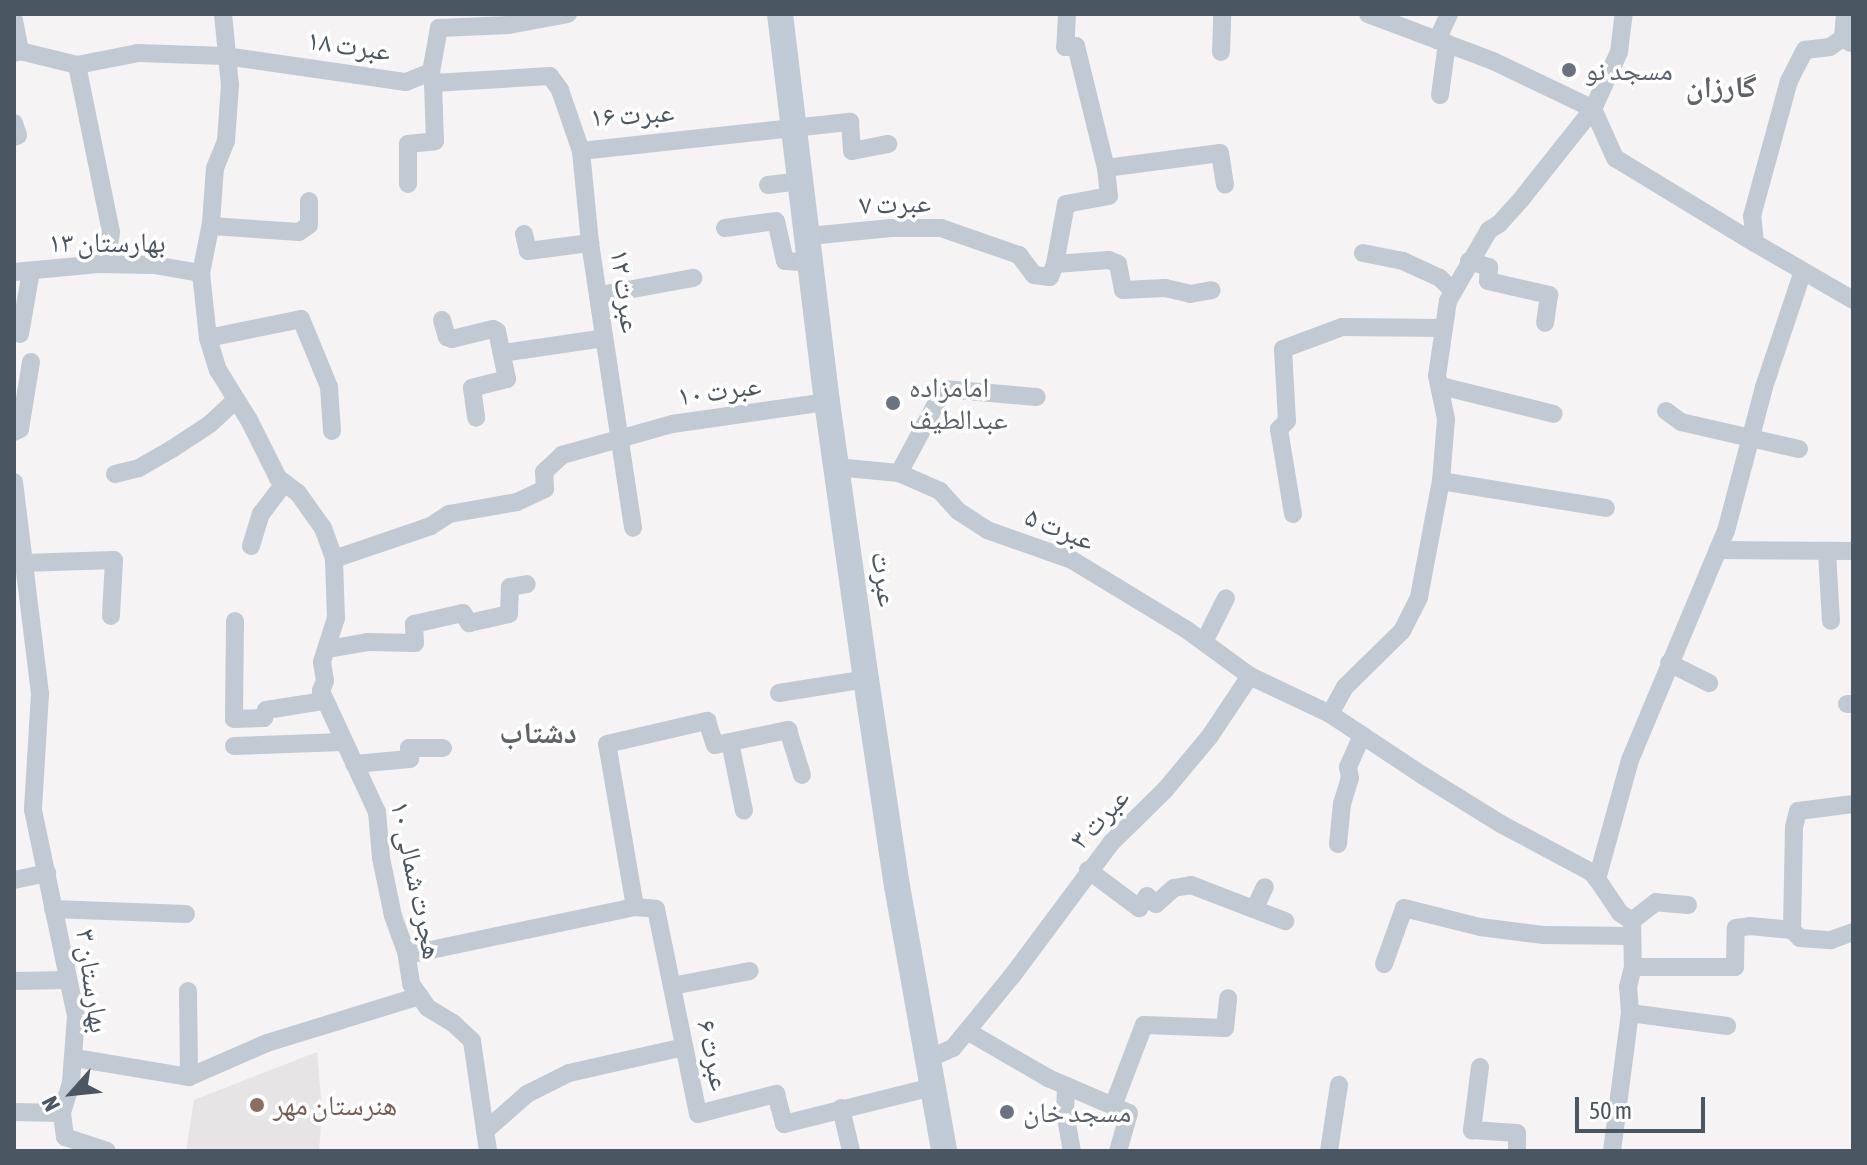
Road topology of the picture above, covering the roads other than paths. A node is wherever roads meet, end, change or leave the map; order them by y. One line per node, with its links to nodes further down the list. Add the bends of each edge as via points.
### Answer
1 (223, 14): 16 (street)
2 (568, 14): 11 (street)
3 (780, 14): 22 (street, عبرت)
4 (1067, 14): 26 (street, via 1065,47 1076,46)
5 (1222, 14): 15 (street)
6 (1368, 14): 13 (street)
7 (1449, 14): 13 (street)
8 (1624, 14): 20 (street, via 1619,52)
9 (1845, 14): 12 (street)
10 (14, 20): 14 (street)
11 (502, 20): 18 (street, via 439,28)
12 (1848, 41): 37 (street, via 1805,50 1789,81 1752,216)
13 (1442, 42): 19 (street); 20 (street)
14 (17, 52): 17 (street)
15 (1221, 52)
16 (225, 56): 17 (street, عبرت ۱۸, via 138,53); 18 (street, عبرت ۱۸, via 406,82); 32 (street, via 230,85 226,141 215,168)
17 (77, 65): 41 (street, via 111,232)
18 (432, 78): 25 (street, عبرت ۱۶, via 550,76); 28 (street, via 435,141 408,144)
19 (1440, 95)
20 (1593, 109): 37 (street, via 1615,158); 39 (street, via 1523,197 1489,230)
21 (14, 123): 23 (street)
22 (794, 126): 24 (street, عبرت ۱۶, via 850,122 852,151); 25 (street, عبرت ۱۶); 27 (street, عبرت)
23 (14, 137)
24 (888, 144)
25 (581, 151): 36 (street, عبرت ۱۲)
26 (1106, 168): 30 (street, via 1220,153); 42 (street, via 1109,196 1066,204)
27 (802, 181): 29 (street); 35 (street, عبرت)
28 (408, 184)
29 (768, 185)
30 (1225, 185)
31 (309, 201): 32 (street, via 309,225 299,232)
32 (211, 226): 45 (street)
33 (725, 228): 40 (street, via 776,221 785,261)
34 (524, 234): 36 (street, via 528,251)
35 (809, 236): 40 (street, عبرت); 42 (street, عبرت ۷, via 941,228 1019,255 1034,275 1050,277)
36 (590, 243): 49 (street, عبرت ۱۲)
37 (1755, 243): 44 (street)
38 (1363, 253): 48 (street, via 1403,261 1440,278)
39 (1469, 261): 48 (street); 52 (street, via 1489,267 1488,281 1549,295)
40 (811, 263): 62 (street, عبرت)
41 (107, 264): 43 (street, بهارستان ۱۳); 45 (street, بهارستان ۱۳)
42 (1055, 264): 47 (street, via 1109,260 1118,264 1123,290)
43 (22, 271): 54 (street)
44 (1803, 271): 50 (street); 69 (street, via 1764,387)
45 (201, 273): 55 (street)
46 (693, 278): 49 (street)
47 (1212, 290)
48 (1453, 291): 53 (street)
49 (600, 295): 56 (street, عبرت ۱۲)
50 (1853, 300)
51 (442, 320): 57 (street, via 452,339 495,329)
52 (1545, 323)
53 (1443, 328): 59 (street, via 1437,376); 78 (street, via 1342,327 1283,349 1287,421 1279,429)
54 (20, 334)
55 (208, 338): 61 (street, via 218,370); 66 (street, via 301,319 329,387)
56 (604, 338): 57 (street); 68 (street, عبرت ۱۲)
57 (503, 353): 65 (street, via 507,379 472,388)
58 (31, 362): 67 (street, via 20,429)
59 (1441, 386): 64 (street); 74 (street, via 1446,419)
60 (1037, 397): 72 (street, via 944,389)
61 (236, 400): 73 (street, via 172,449 139,468); 76 (street)
62 (827, 402): 68 (street, عبرت ۱۰, via 672,424); 71 (street, عبرت)
63 (1666, 411): 69 (street, via 1681,422)
64 (1554, 414)
65 (476, 418)
66 (332, 431)
67 (14, 432)
68 (619, 439): 79 (street, عبرت ۱۲); 84 (street, عبرت ۱۰, via 562,455 544,472 545,489 517,502 449,514 431,526)
69 (1753, 439): 70 (street); 81 (street)
70 (1799, 449)
71 (836, 467): 72 (street, عبرت ۵); 96 (street, عبرت)
72 (899, 473): 92 (street, عبرت ۵, via 940,491 987,530 1072,560)
73 (115, 474)
74 (1441, 481): 77 (street); 100 (street, via 1419,597 1402,631 1345,687)
75 (14, 482): 85 (street, بهارستان ۳)
76 (284, 483): 80 (street, via 261,514); 84 (street, via 298,493 323,528)
77 (1606, 508)
78 (1293, 514)
79 (633, 528)
80 (251, 546)
81 (1718, 550): 83 (street); 94 (street)
82 (1853, 551): 83 (street)
83 (1827, 552): 91 (street)
84 (334, 559): 93 (street, هجرت شمالی ۱۰, via 336,618)
85 (23, 563): 88 (street, بهارستان ۳); 89 (street, via 114,560)
86 (527, 584): 93 (street, via 510,587 509,614 469,623 463,613 414,624 415,643 367,642)
87 (1226, 598): 92 (street)
88 (21, 611): 110 (street, بهارستان ۳, via 40,694)
89 (111, 616)
90 (235, 621): 99 (street, via 234,719 264,718 266,710)
91 (1831, 621)
92 (1204, 642): 95 (street, عبرت ۵)
93 (328, 649): 99 (street, هجرت شمالی ۱۰, via 322,662)
94 (1669, 663): 97 (street); 115 (street, via 1630,760)
95 (1250, 676): 100 (street); 113 (street, عبرت ۳, via 1165,790)
96 (866, 679): 98 (street); 142 (street, عبرت)
97 (1709, 683)
98 (779, 693)
99 (324, 701): 102 (street, هجرت شمالی ۱۰)
100 (1330, 714): 101 (street)
101 (1362, 735): 112 (street, via 1348,767); 115 (street)
102 (343, 742): 104 (street); 106 (street, هجرت شمالی ۱۰)
103 (730, 742): 107 (street, via 788,730); 111 (street); 119 (street, via 715,745 707,721 607,744)
104 (234, 746)
105 (443, 748): 106 (street, via 409,748 410,759)
106 (354, 764): 127 (street, هجرت شمالی ۱۰, via 377,812 393,916)
107 (802, 775)
108 (1853, 804): 125 (street, via 1798,811)
109 (14, 810): 110 (street)
110 (33, 810): 114 (street, بهارستان ۳)
111 (744, 811)
112 (1338, 844)
113 (1088, 870): 120 (street, via 1139,908 1147,896 1156,904 1174,888 1191,885); 139 (street, عبرت ۳)
114 (47, 873): 116 (street); 121 (street, بهارستان ۳)
115 (1597, 879): 124 (street)
116 (14, 880)
117 (1265, 887): 120 (street)
118 (1688, 905): 124 (street, via 1656,902)
119 (635, 907): 127 (street); 133 (street, عبرت ۶, via 656,909)
120 (1255, 908): 123 (street)
121 (53, 909): 122 (street); 131 (street, بهارستان ۳)
122 (186, 914)
123 (1285, 921)
124 (1632, 928): 128 (street, via 1543,935 1480,927 1404,908); 129 (street)
125 (1792, 930): 126 (street, via 1800,938 1831,940); 129 (street, via 1736,928 1735,967)
126 (1853, 932)
127 (407, 955): 135 (street, هجرت شمالی ۱۰, via 411,984)
128 (1384, 964)
129 (1633, 967): 137 (street)
130 (750, 971): 133 (street)
131 (68, 980): 132 (street); 141 (street, بهارستان ۳, via 76,1016)
132 (14, 981)
133 (672, 986): 140 (street, عبرت ۶)
134 (188, 991): 144 (street)
135 (420, 996): 144 (street, via 267,1043); 152 (street, هجرت شمالی ۱۰, via 472,1041)
136 (1228, 998): 148 (street, via 1225,1028 1144,1025)
137 (1630, 1013): 138 (street); 161 (street)
138 (1727, 1026)
139 (967, 1031): 142 (street, عبرت ۳, via 953,1048); 146 (street)
140 (684, 1047): 149 (street, عبرت ۶, via 698,1114 776,1094 784,1124); 152 (street, via 569,1073 527,1094)
141 (75, 1058): 144 (street); 151 (street, بهارستان ۳)
142 (928, 1059): 147 (street, عبرت)
143 (1480, 1067): 160 (street, via 1472,1130 1517,1133)
144 (189, 1077)
145 (1339, 1085): 159 (street)
146 (1066, 1086): 148 (street); 157 (street)
147 (932, 1087): 149 (street, عبرت ۶); 156 (street, عبرت)
148 (1113, 1106): 158 (street, via 1129,1113)
149 (841, 1108): 155 (street)
150 (14, 1112): 151 (street)
151 (62, 1113): 153 (street, via 65,1137)
152 (485, 1131): 154 (street, هجرت شمالی ۱۰)
153 (107, 1151)
154 (488, 1151)
155 (851, 1151)
156 (944, 1151)
157 (1072, 1151)
158 (1118, 1151)
159 (1329, 1151)
160 (1517, 1151)
161 (1612, 1151)

